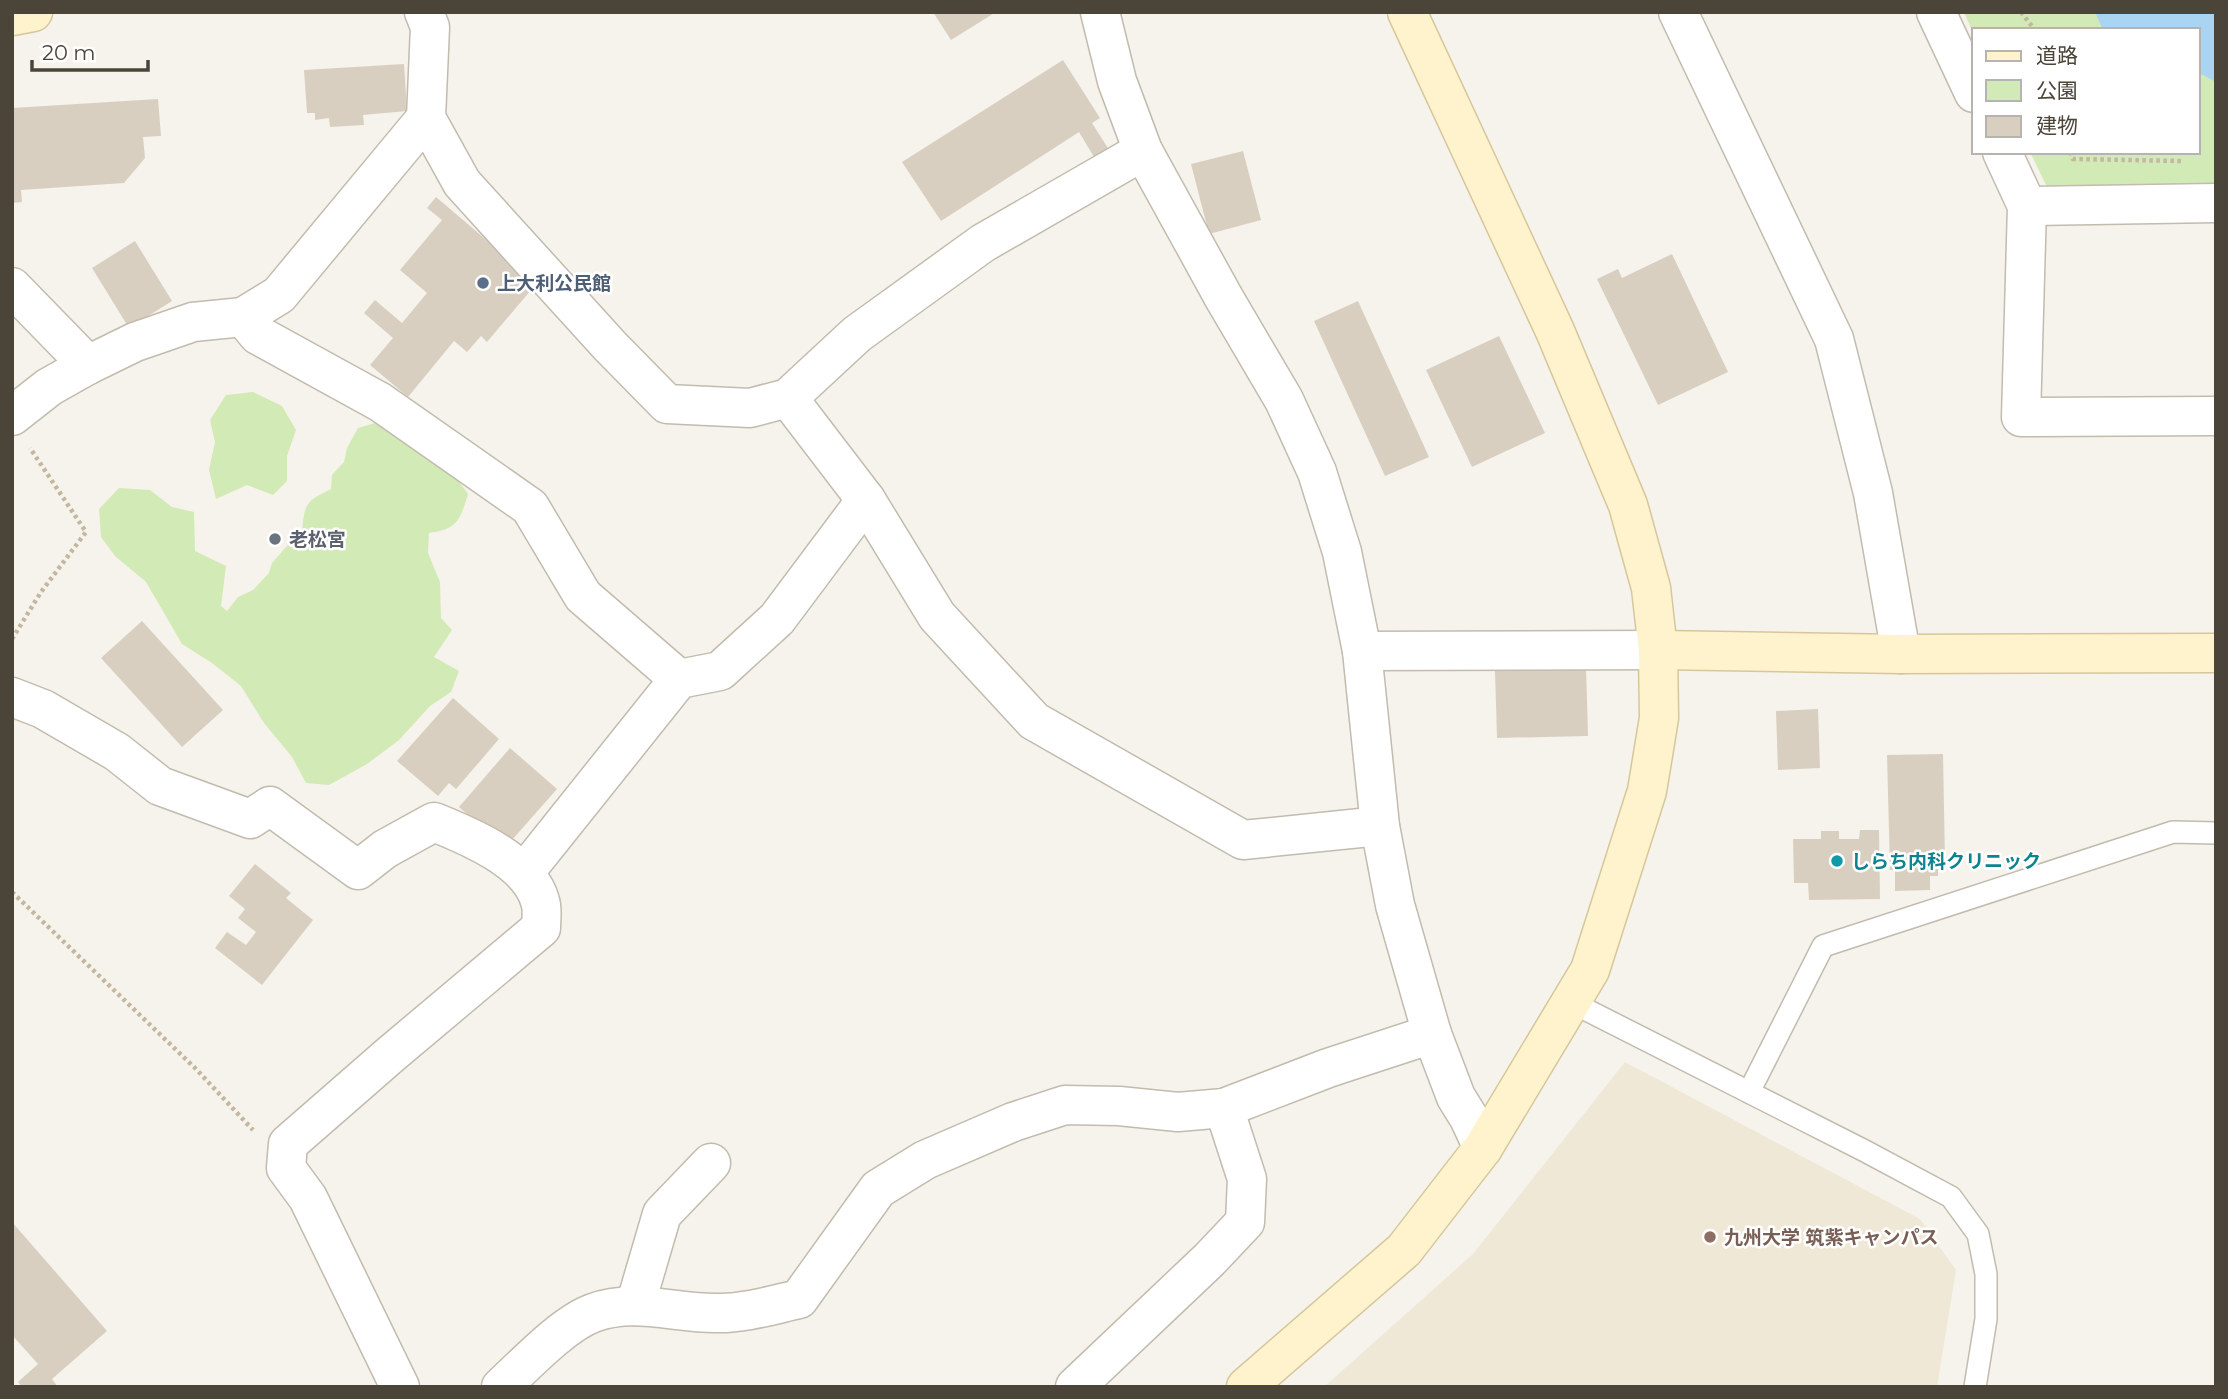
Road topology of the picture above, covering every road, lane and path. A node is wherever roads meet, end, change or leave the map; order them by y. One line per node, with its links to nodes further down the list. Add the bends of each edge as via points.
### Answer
1 (33, 12): 8 (street)
2 (424, 12): 11 (street, via 430,27)
3 (1407, 12): 26 (street, via 1555,331 1628,505 1651,588)
4 (1678, 12): 29 (street, via 1834,340 1873,493)
5 (1936, 12): 10 (street)
6 (2021, 12): 9 (path)
7 (1103, 13): 12 (street, via 1117,81)
8 (12, 16)
9 (2033, 28)
10 (1972, 89)
11 (426, 118): 19 (street, via 279,295); 21 (street, via 462,183 667,404 750,408)
12 (1143, 151): 21 (street, via 983,243 857,334); 27 (street, via 1284,400 1317,472 1342,552)
13 (2003, 154): 17 (street)
14 (2071, 154): 15 (path, via 2073,159)
15 (2185, 161)
16 (2216, 203): 17 (street)
17 (2028, 205): 23 (street, via 2021,417)
18 (12, 287): 20 (street)
19 (243, 317): 20 (street, via 193,322); 30 (street, via 258,335 380,402 530,507 583,596)
20 (88, 365): 22 (street, via 49,387)
21 (788, 398): 24 (street)
22 (13, 416): 25 (path, via 86,532)
23 (2216, 416)
24 (866, 500): 30 (street, via 777,619 720,671); 32 (street, via 937,617 1034,721 1243,840)
25 (12, 639)
26 (1658, 650): 27 (street); 29 (street); 36 (street, via 1659,718 1647,792 1590,970)
27 (1362, 651): 32 (street)
28 (2216, 653): 29 (street)
29 (1901, 654)
30 (679, 679): 34 (street)
31 (12, 697): 34 (street, via 94,738 160,786 250,818 270,806 358,870 434,822 475,839)
32 (1380, 826): 37 (street, via 1395,905)
33 (2216, 833): 38 (lane, via 2172,832 1823,946)
34 (524, 873): 42 (street, via 540,901 541,928 288,1144)
35 (12, 892): 42 (path, via 197,1069)
36 (1571, 1002): 38 (lane); 40 (street)
37 (1432, 1034): 39 (street); 40 (street, via 1456,1097)
38 (1749, 1092): 48 (lane, via 1951,1197 1978,1234 1986,1274 1986,1319)
39 (1224, 1108): 43 (street, via 1178,1112 1065,1105 1013,1122 925,1160 878,1189 799,1299 717,1314); 46 (street, via 1247,1179 1245,1222)
40 (1483, 1148): 47 (street, via 1404,1250)
41 (711, 1163): 43 (street, via 662,1214)
42 (286, 1168): 44 (street, via 308,1198)
43 (635, 1306): 45 (street, via 591,1313)
44 (400, 1387)
45 (501, 1387)
46 (1075, 1387)
47 (1246, 1387)
48 (1975, 1387)

